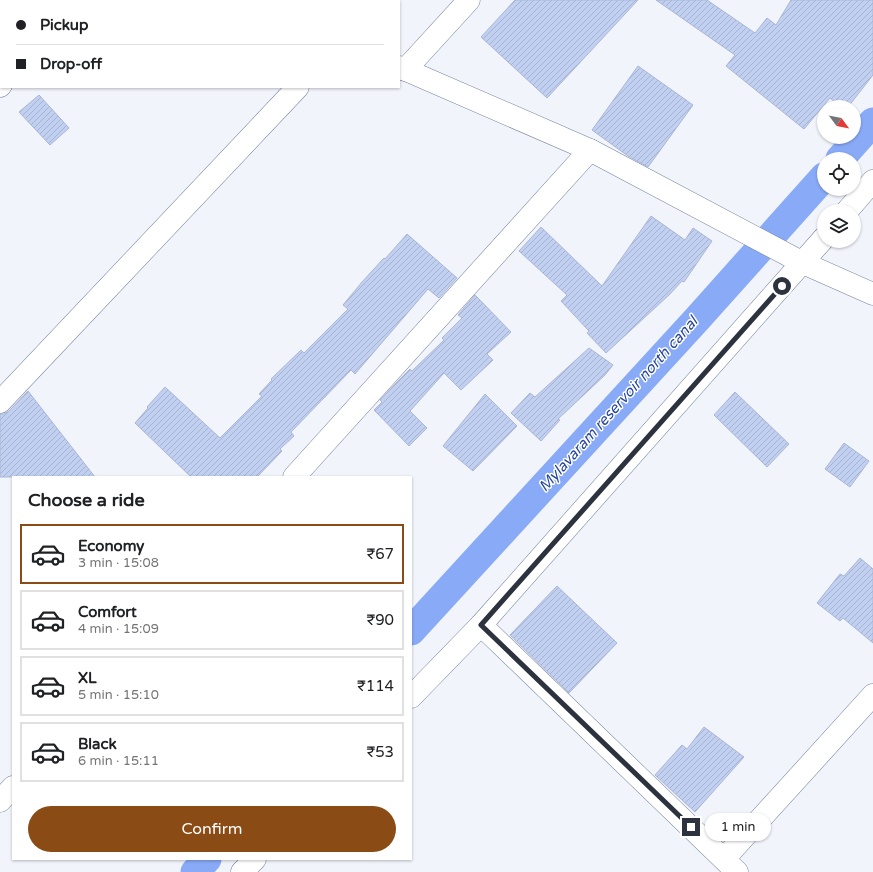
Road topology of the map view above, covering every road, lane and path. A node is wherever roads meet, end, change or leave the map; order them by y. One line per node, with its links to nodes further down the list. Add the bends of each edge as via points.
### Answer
1 (469, 0): 2 (street)
2 (402, 68): 4 (street)
3 (297, 88): 10 (street)
4 (590, 150): 8 (street); 11 (street)
5 (873, 181): 6 (street)
6 (853, 204)
7 (817, 246): 8 (street)
8 (803, 263): 9 (street); 12 (street)
9 (873, 294)
10 (0, 402)
11 (295, 476)
12 (481, 625): 14 (street); 18 (street)
13 (873, 695): 18 (street)
14 (412, 696)
15 (12, 788): 16 (street)
16 (0, 801)
17 (254, 860): 19 (street)
18 (731, 866)
19 (242, 872)

